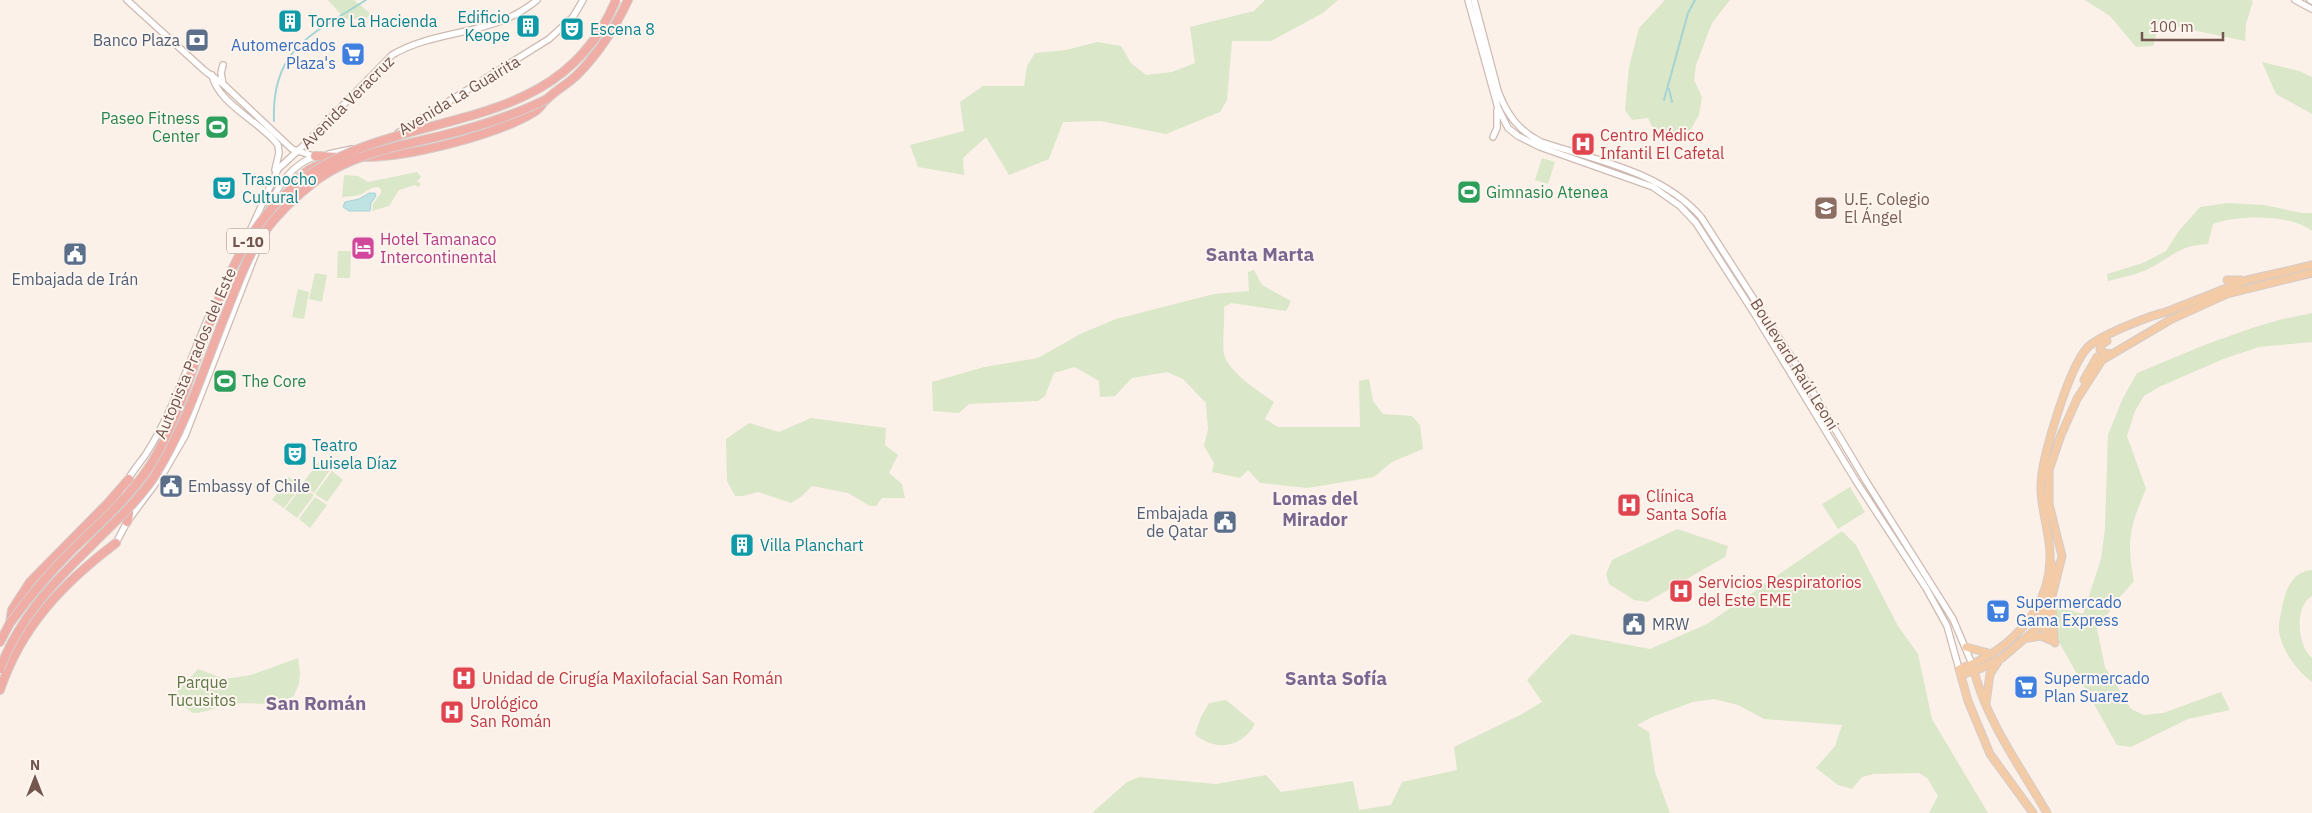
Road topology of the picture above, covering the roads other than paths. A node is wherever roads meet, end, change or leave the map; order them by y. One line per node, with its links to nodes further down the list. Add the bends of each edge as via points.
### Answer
1 (126, 0): 11 (street)
2 (537, 0): 16 (street, Avenida Veracruz / L-10, via 504,20 411,46 392,55)
3 (583, 0): 17 (street, Avenida La Guairita / L-10, via 573,17 549,39 410,127 356,148)
4 (616, 0): 43 (highway, Autopista Prados del Este / L-10, bridge, via 595,38 565,70 543,86 505,105 352,152 316,170 286,193 267,213 234,266 157,454 130,493 46,577)
5 (628, 0): 13 (highway, Autopista Prados del Este / L-10, via 596,54 577,75)
6 (1468, 0): 14 (street, Boulevard Raúl Leoni)
7 (1474, 0): 48 (street, Boulevard Raúl Leoni, via 1498,91 1514,123 1541,142 1663,186 1683,199 1701,217 1804,377 1953,619)
8 (2295, 0): 9 (street)
9 (2312, 9)
10 (223, 64): 12 (street)
11 (212, 75): 12 (street); 19 (street, via 214,84 226,98 278,145)
12 (223, 84): 16 (street)
13 (547, 99): 18 (highway, L-10, via 535,112 501,127 415,151); 52 (highway, Autopista Prados del Este / L-10, bridge, via 489,123 374,153 336,168 304,190 275,218 261,236 239,279 182,422 153,478 136,501 31,610)
14 (1498, 108): 15 (street); 53 (street, Boulevard Raúl Leoni, via 1508,128 1520,138 1653,188 1680,206 1696,223 1926,588 1947,626)
15 (1494, 137)
16 (296, 151): 17 (street, L-10); 19 (street, L-10)
17 (315, 156): 18 (highway, L-10); 20 (street, L-10, via 300,163 282,181)
18 (353, 157): 20 (highway, L-10, via 324,162 299,177)
19 (273, 175): 21 (street, L-10)
20 (265, 227): 27 (street, L-10)
21 (241, 248): 26 (street, L-10); 27 (street, via 218,310)
22 (2312, 266): 25 (main road)
23 (2312, 273): 30 (main road, via 2227,294 2170,320)
24 (2226, 280): 25 (main road)
25 (2247, 280): 28 (main road)
26 (211, 310): 34 (street, via 224,321); 36 (street, L-10, via 158,433)
27 (231, 318): 34 (street)
28 (2126, 328): 29 (main road); 30 (main road, via 2101,345 2103,353)
29 (2088, 347): 31 (main road); 32 (main road)
30 (2112, 354): 31 (main road)
31 (2099, 359): 33 (main road); 35 (main road)
32 (2077, 364): 33 (main road, via 2086,358); 41 (main road, via 2051,438 2041,478)
33 (2090, 367): 35 (main road)
34 (211, 368): 37 (street, via 185,436)
35 (2084, 388): 42 (main road, via 2061,434 2049,470 2049,504 2062,556)
36 (129, 479): 37 (street, via 125,497 136,504); 38 (highway, L-10)
37 (143, 501): 39 (street)
38 (108, 503): 39 (highway, via 120,500 127,504 130,515); 43 (highway, L-10, via 30,582 12,610)
39 (127, 522): 40 (street)
40 (116, 543): 54 (highway, via 88,564 40,614 22,638)
41 (2050, 560): 44 (main road, via 2054,574); 49 (main road, via 2042,594 2027,622 2010,641)
42 (2053, 595): 44 (main road, via 2048,613); 47 (main road)
43 (10, 623): 46 (highway, Autopista Prados del Este / L-10)
44 (2040, 624): 45 (main road); 47 (main road)
45 (2023, 641): 47 (main road, via 2041,636); 50 (main road)
46 (0, 642)
47 (2055, 643)
48 (1966, 647): 49 (main road); 51 (street, Boulevard Raúl Leoni)
49 (1992, 654): 51 (main road)
50 (2002, 658): 51 (main road); 55 (main road, via 1990,674)
51 (1973, 668): 53 (main road); 55 (main road, Boulevard Raúl Leoni)
52 (0, 669)
53 (1960, 672): 56 (main road, Boulevard Raúl Leoni, via 1990,754)
54 (0, 690)
55 (1986, 705): 57 (main road, Boulevard Raúl Leoni)
56 (2033, 813)
57 (2047, 813)

